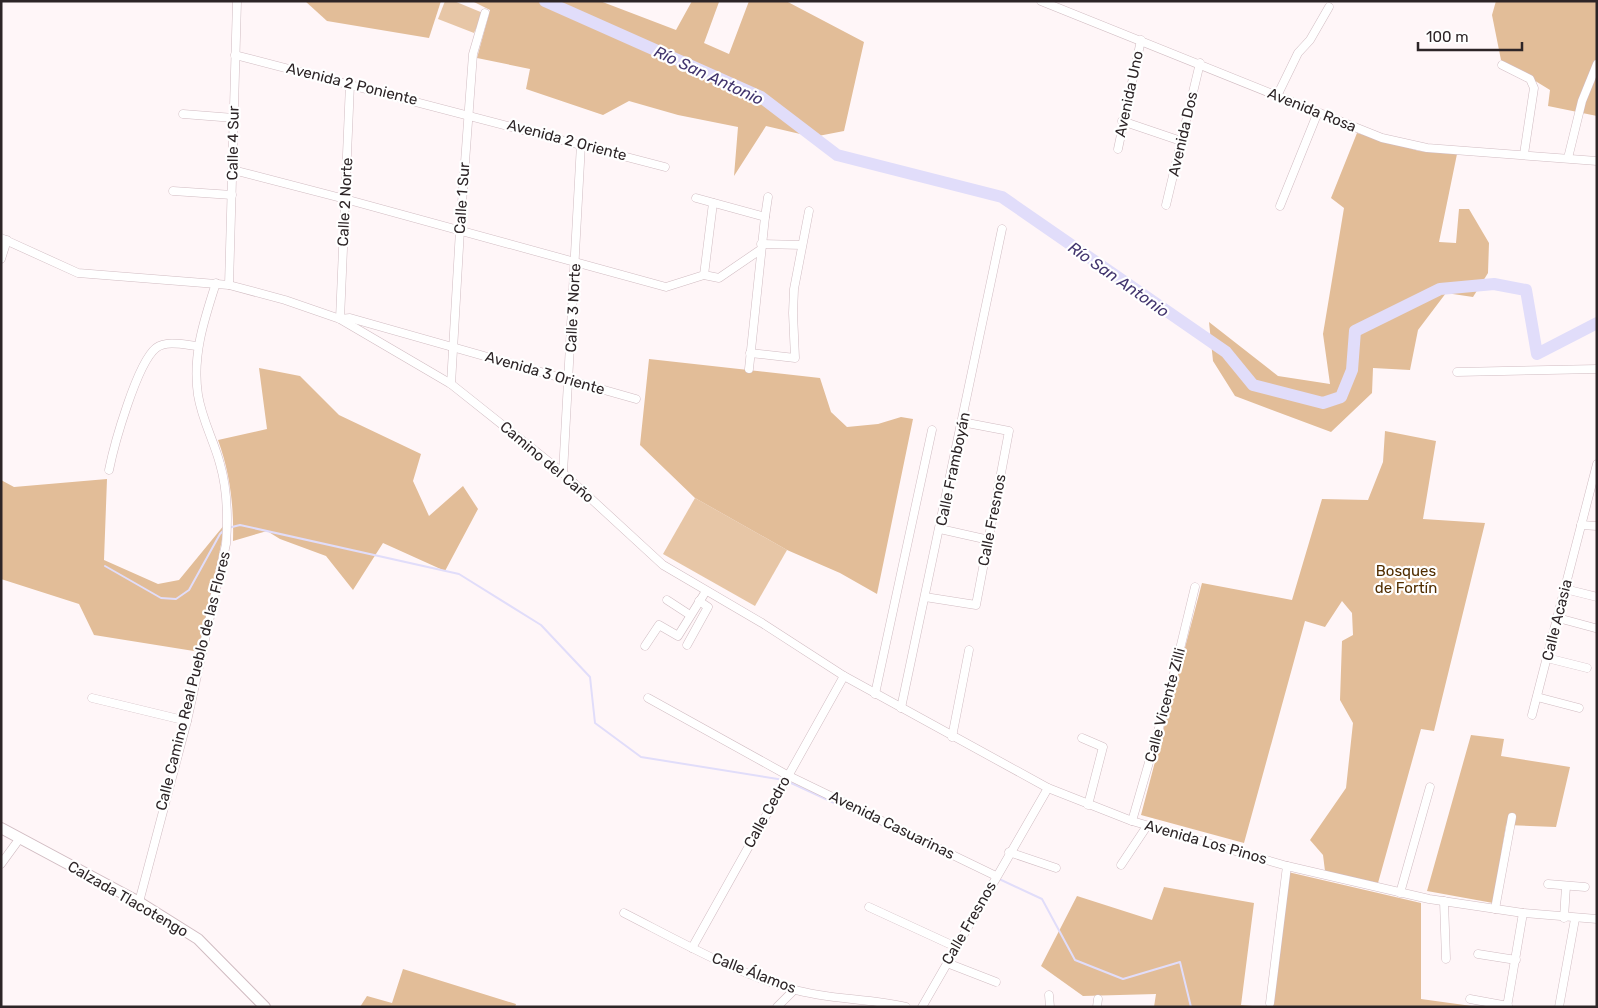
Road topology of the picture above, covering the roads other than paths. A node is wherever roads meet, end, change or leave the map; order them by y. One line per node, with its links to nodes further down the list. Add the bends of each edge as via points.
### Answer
1 (237, 1): 6 (street, Calle 4 Sur)
2 (1042, 1): 5 (street, Avenida Rosa)
3 (1329, 7): 11 (street, via 1310,40 1298,53)
4 (485, 13): 14 (street, Calle 1 Sur, via 473,54)
5 (1141, 40): 7 (street, Avenida Rosa); 16 (street, Avenida Uno)
6 (235, 55): 10 (street, Avenida 2 Poniente); 15 (street, Calle 4 Sur)
7 (1200, 63): 11 (street, Avenida Rosa); 17 (street, Avenida Dos)
8 (1597, 64): 21 (street, via 1582,101)
9 (1502, 65): 20 (street, via 1530,79 1534,88)
10 (350, 84): 14 (street, Avenida 2 Poniente); 29 (street, Calle 2 Norte)
11 (1277, 96): 12 (street, Avenida Rosa)
12 (1318, 112): 20 (street, Avenida Rosa, via 1382,138 1427,148); 32 (street)
13 (183, 114): 15 (street)
14 (468, 114): 18 (street, Avenida 2 Oriente); 36 (street, Calle 1 Sur)
15 (234, 118): 24 (street, Calle 4 Sur)
16 (1122, 121): 17 (street); 19 (street, Avenida Uno)
17 (1181, 141): 31 (street, Avenida Dos)
18 (581, 144): 23 (street, Avenida 2 Oriente); 41 (street, Calle 3 Norte)
19 (1118, 149)
20 (1524, 154): 21 (street, Avenida Rosa)
21 (1568, 158): 22 (street, Avenida Rosa)
22 (1597, 160)
23 (665, 167)
24 (233, 170): 26 (street, Calle 4 Sur); 29 (street)
25 (173, 191): 26 (street)
26 (232, 195): 44 (street, Calle 4 Sur)
27 (696, 198): 30 (street)
28 (768, 198): 34 (street)
29 (346, 199): 36 (street); 45 (street, Calle 2 Norte)
30 (713, 203): 34 (street); 42 (street)
31 (1166, 205)
32 (1280, 206)
33 (809, 211): 38 (street)
34 (765, 218): 39 (street)
35 (1002, 229): 55 (street, Calle Framboyán)
36 (460, 230): 41 (street); 47 (street, Calle 1 Sur)
37 (4, 239): 40 (street); 43 (street, Camino del Caño, via 78,273)
38 (802, 245): 39 (street); 48 (street, via 794,297 795,358)
39 (760, 247): 42 (street, via 719,278); 48 (street)
40 (1, 258)
41 (576, 263): 42 (street, via 666,287); 52 (street, Calle 3 Norte)
42 (704, 275)
43 (216, 283): 44 (street, Camino del Caño); 46 (street, Calle Camino Real Pueblo de las Flores)
44 (229, 285): 45 (street, Camino del Caño)
45 (340, 319): 47 (street, Avenida 3 Oriente, via 350,318); 53 (street, Camino del Caño)
46 (198, 346): 58 (street, via 164,345 156,348 145,363 114,446); 87 (street, Calle Camino Real Pueblo de las Flores, via 200,408 220,464 229,515 224,553)
47 (454, 348): 52 (street, Avenida 3 Oriente); 53 (street, Calle 1 Sur)
48 (750, 353): 49 (street)
49 (749, 369)
50 (1597, 369): 51 (street)
51 (1457, 372)
52 (568, 380): 54 (street, Avenida 3 Oriente); 59 (street, Calle 3 Norte)
53 (451, 384): 59 (street, Camino del Caño)
54 (636, 398)
55 (962, 422): 62 (street, Calle Framboyán); 63 (street, Calle Fresnos, via 1009,431)
56 (932, 430): 80 (street)
57 (1596, 469): 60 (street, Calle Acasia)
58 (109, 470)
59 (563, 473): 66 (street, Camino del Caño, via 663,565)
60 (1581, 525): 61 (street); 65 (street, Calle Acasia)
61 (1597, 526)
62 (940, 529): 63 (street); 67 (street, Calle Framboyán)
63 (988, 540): 67 (street, Calle Fresnos, via 976,605)
64 (1195, 587): 95 (street, Calle Vicente Zilli, via 1170,690)
65 (1565, 589): 68 (street); 72 (street, Calle Acasia)
66 (706, 591): 70 (street); 79 (street, Camino del Caño)
67 (925, 597): 84 (street, Calle Framboyán)
68 (1597, 597)
69 (667, 600): 71 (street)
70 (699, 601): 71 (street); 74 (street, via 708,607)
71 (690, 615): 75 (street, via 678,636 659,625)
72 (1558, 618): 73 (street); 77 (street, Calle Acasia)
73 (1595, 628)
74 (687, 645)
75 (645, 646)
76 (969, 650): 88 (street)
77 (1547, 658): 78 (street); 81 (street, Calle Acasia)
78 (1587, 668)
79 (844, 676): 80 (street, Avenida Los Pinos); 90 (street, Calle Cedro)
80 (875, 694): 84 (street, Avenida Los Pinos)
81 (1537, 697): 85 (street); 86 (street, Calle Acasia)
82 (92, 698): 87 (street)
83 (648, 698): 90 (street, Avenida Casuarinas)
84 (901, 708): 88 (street, Avenida Los Pinos)
85 (1579, 708)
86 (1532, 715)
87 (187, 721): 110 (street, Calle Camino Real Pueblo de las Flores)
88 (952, 737): 91 (street, Avenida Los Pinos)
89 (1082, 738): 93 (street, via 1101,745 1104,750)
90 (787, 775): 104 (street, Avenida Casuarinas); 119 (street, Calle Cedro)
91 (1048, 788): 93 (street, Avenida Los Pinos); 99 (street, Calle Fresnos)
92 (1430, 788): 108 (street)
93 (1088, 805): 95 (street, Avenida Los Pinos)
94 (1512, 817): 112 (street)
95 (1132, 821): 96 (street, Avenida Los Pinos)
96 (1147, 826): 101 (street); 102 (street, Avenida Los Pinos)
97 (1, 828): 98 (street, Calzada Tlacotengo)
98 (20, 838): 100 (street); 110 (street, Calzada Tlacotengo)
99 (1009, 852): 103 (street); 104 (street, Calle Fresnos)
100 (1, 864)
101 (1121, 865)
102 (1287, 866): 108 (street, Avenida Los Pinos); 128 (street)
103 (1056, 868)
104 (996, 876): 118 (street, Calle Fresnos)
105 (1548, 884): 106 (street)
106 (1566, 886): 107 (street); 115 (street)
107 (1585, 887)
108 (1400, 893): 109 (street, Avenida Los Pinos)
109 (1444, 901): 112 (street, Avenida Los Pinos); 121 (street)
110 (139, 902): 131 (street, Calzada Tlacotengo, via 198,940)
111 (869, 907): 118 (street)
112 (1495, 909): 114 (street, Avenida Los Pinos)
113 (624, 913): 119 (street, Calle Álamos)
114 (1524, 913): 115 (street, Avenida Los Pinos); 122 (street)
115 (1564, 918): 116 (street, Avenida Los Pinos)
116 (1575, 919): 117 (street, Avenida Los Pinos); 136 (street)
117 (1597, 919)
118 (956, 947): 123 (street, Calle Fresnos)
119 (692, 948): 125 (street, Calle Álamos)
120 (1478, 954): 122 (street)
121 (1446, 959)
122 (1516, 960): 130 (street)
123 (947, 963): 124 (street); 134 (street, Calle Fresnos)
124 (996, 982)
125 (794, 990): 129 (street, Calle Álamos); 132 (street)
126 (1049, 995): 135 (street)
127 (1470, 999): 130 (street)
128 (1270, 1003)
129 (890, 1005): 133 (street, Calle Álamos)
130 (1507, 1006)
131 (265, 1007)
132 (777, 1007)
133 (906, 1007)
134 (922, 1007)
135 (1050, 1007)
136 (1559, 1007)

